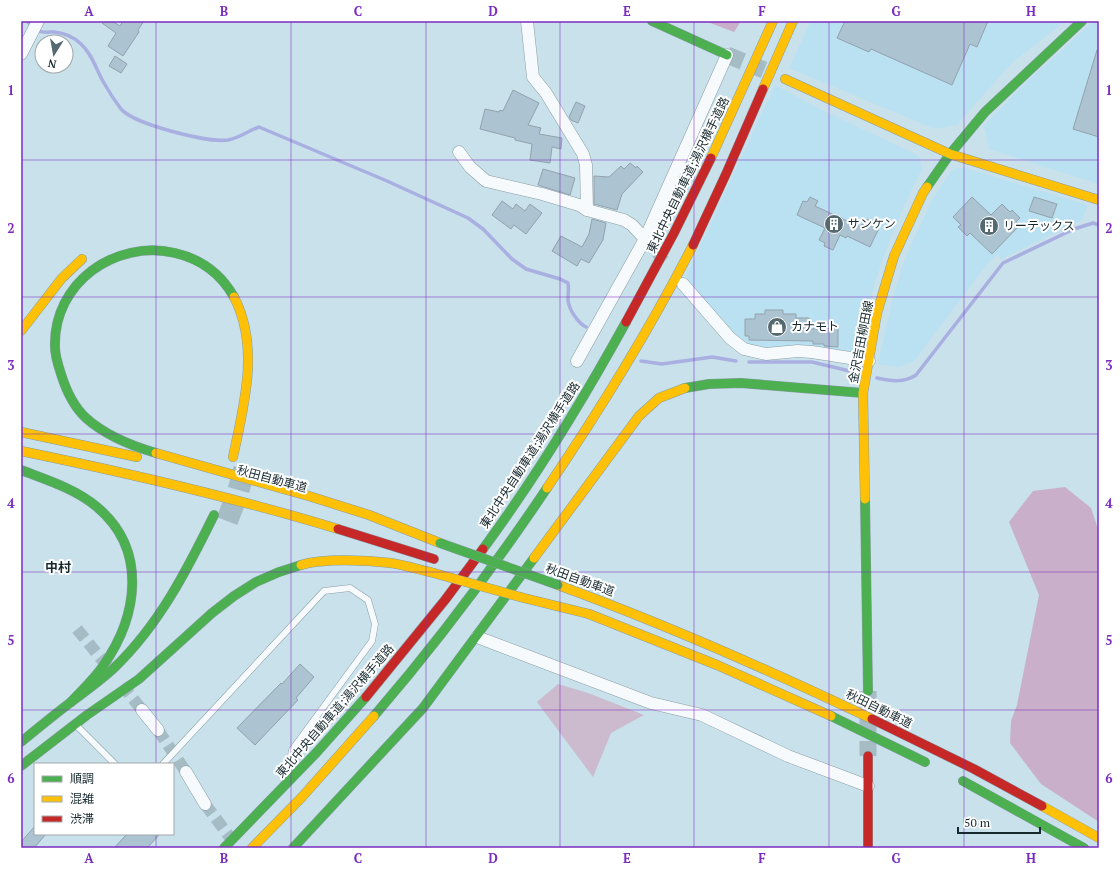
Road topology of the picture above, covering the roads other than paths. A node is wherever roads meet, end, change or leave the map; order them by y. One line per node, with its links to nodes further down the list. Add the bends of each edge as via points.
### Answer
1 (38, 21): 7 (street)
2 (527, 21): 13 (street, via 533,77 546,93 583,154 586,165)
3 (652, 21): 8 (main road)
4 (773, 21): 46 (main road, 東北中央自動車道;湯沢横手道路, via 677,227 600,370 558,438 504,518 412,642 356,710)
5 (793, 21): 51 (main road, via 697,236 662,302 576,445 524,521 427,652 364,728)
6 (1082, 21): 11 (main road, 金沢吉田柳田線, via 985,112)
7 (21, 54)
8 (727, 55): 14 (street)
9 (784, 79): 11 (main road)
10 (459, 152): 13 (street, via 470,167 486,181 579,205)
11 (950, 154): 12 (main road); 19 (main road, 金沢吉田柳田線, via 923,193 894,256 877,313)
12 (1099, 200)
13 (587, 210): 14 (street, via 624,220)
14 (645, 239): 18 (street)
15 (89, 254): 17 (main road, via 62,278)
16 (683, 284): 19 (street, via 730,338 744,349 766,354 812,352)
17 (21, 331)
18 (577, 361)
19 (869, 361): 20 (main road, 金沢吉田柳田線)
20 (863, 393): 30 (main road, via 754,384 713,384 691,386 661,397 639,416); 32 (main road, 金沢吉田柳田線)
21 (21, 432): 26 (main road, 秋田自動車道, via 237,482 339,510)
22 (21, 451): 27 (main road, via 231,498)
23 (233, 457): 26 (main road, via 245,395 247,341 236,299 223,282 207,266 188,256 166,250 144,249 126,252 106,260 89,271 75,285 64,302 55,340 56,359 68,397 96,426 138,448 319,499 369,515)
24 (21, 470): 33 (main road, via 86,498 116,527 130,559 132,597 120,636 94,677)
25 (214, 515): 33 (main road, via 186,572 135,647 110,672)
26 (440, 543): 49 (main road, 秋田自動車道, bridge, via 704,641 888,726 978,771)
27 (438, 560)
28 (456, 567): 29 (main road, bridge)
29 (589, 614): 35 (main road, bridge, via 391,563 330,561 304,564 256,582 234,596 139,679); 42 (main road, via 673,646 791,697)
30 (477, 637): 47 (street, via 651,703 702,715 788,756); 52 (main road, via 423,708)
31 (129, 674): 35 (main road)
32 (868, 691)
33 (71, 702): 38 (main road)
34 (142, 710): 37 (street)
35 (87, 715): 36 (main road)
36 (75, 724): 40 (lane); 43 (main road)
37 (158, 730)
38 (21, 742)
39 (868, 756): 47 (main road)
40 (114, 763)
41 (164, 763): 46 (lane, via 324,591 350,588 368,600 375,624 372,641 292,750)
42 (930, 764)
43 (21, 766)
44 (186, 772): 48 (street)
45 (957, 778): 54 (main road)
46 (285, 786): 50 (main road, 東北中央自動車道;湯沢横手道路)
47 (868, 786): 53 (main road)
48 (205, 804)
49 (1099, 838)
50 (223, 848)
51 (252, 848)
52 (293, 848)
53 (868, 848)
54 (1084, 848)

